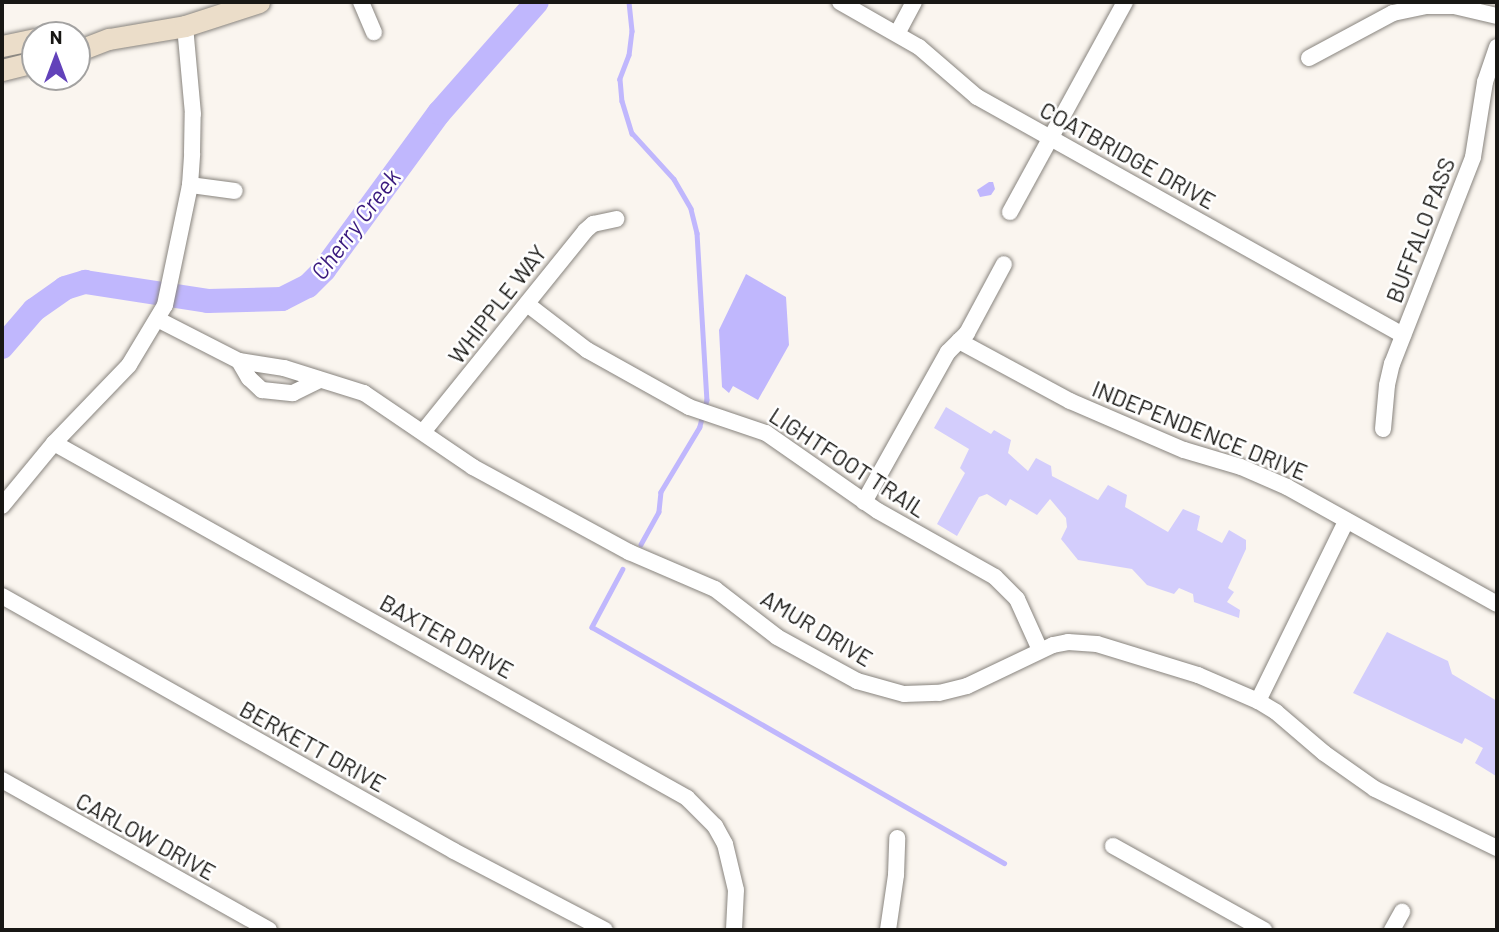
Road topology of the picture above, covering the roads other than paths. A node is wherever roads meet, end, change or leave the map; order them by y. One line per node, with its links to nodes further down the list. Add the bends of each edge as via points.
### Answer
1 (259, 2): 7 (main road)
2 (361, 2): 8 (street)
3 (840, 2): 9 (street, COATBRIDGE DRIVE)
4 (914, 2): 9 (street)
5 (1125, 2): 19 (street)
6 (1497, 16): 16 (street, via 1454,6 1415,8 1393,13)
7 (185, 26): 11 (main road); 20 (street, via 193,114)
8 (374, 32)
9 (898, 32): 19 (street, COATBRIDGE DRIVE, via 977,97)
10 (91, 38): 11 (main road)
11 (109, 39): 14 (main road)
12 (21, 42): 13 (main road)
13 (2, 46)
14 (91, 46)
15 (1497, 47): 27 (street, BUFFALO PASS, via 1485,82 1473,157)
16 (1309, 58)
17 (21, 65): 18 (main road)
18 (2, 70)
19 (1051, 138): 22 (street); 27 (street, COATBRIDGE DRIVE)
20 (190, 185): 21 (street); 26 (street)
21 (234, 191)
22 (1010, 212)
23 (616, 219): 25 (street, WHIPPLE WAY, via 584,231)
24 (1004, 264): 28 (street)
25 (527, 304): 32 (street, WHIPPLE WAY); 34 (street, LIGHTFOOT TRAIL, via 587,350 689,407 766,433)
26 (162, 313): 29 (street, AMUR DRIVE); 33 (street, via 129,365)
27 (1403, 335): 31 (street, BUFFALO PASS, via 1387,385)
28 (959, 341): 34 (street, via 948,352); 36 (street, INDEPENDENCE DRIVE, via 1070,401 1184,450 1265,476)
29 (239, 361): 30 (street, AMUR DRIVE); 30 (street, AMUR DRIVE, via 262,390 293,393)
30 (320, 380): 32 (street, AMUR DRIVE, via 364,393)
31 (1383, 429)
32 (423, 432): 39 (street, AMUR DRIVE, via 473,467 629,552 715,589 777,636 879,690 939,693 967,686)
33 (54, 443): 35 (street); 48 (street, BAXTER DRIVE, via 687,798 715,826 725,844 736,890)
34 (864, 502): 39 (street, LIGHTFOOT TRAIL, via 1010,589)
35 (2, 506)
36 (1346, 521): 38 (street, INDEPENDENCE DRIVE); 40 (street)
37 (2, 596): 47 (street, BERKETT DRIVE, via 454,851)
38 (1497, 604)
39 (1040, 650): 40 (street, AMUR DRIVE, via 1068,642 1097,644 1198,676)
40 (1258, 701): 44 (street, AMUR DRIVE, via 1374,789)
41 (2, 780): 46 (street, CARLOW DRIVE)
42 (897, 838): 49 (street, via 897,875)
43 (1113, 846): 50 (street)
44 (1497, 848)
45 (1402, 912): 51 (street)
46 (269, 930)
47 (605, 930)
48 (734, 930)
49 (888, 930)
50 (1264, 930)
51 (1392, 930)

